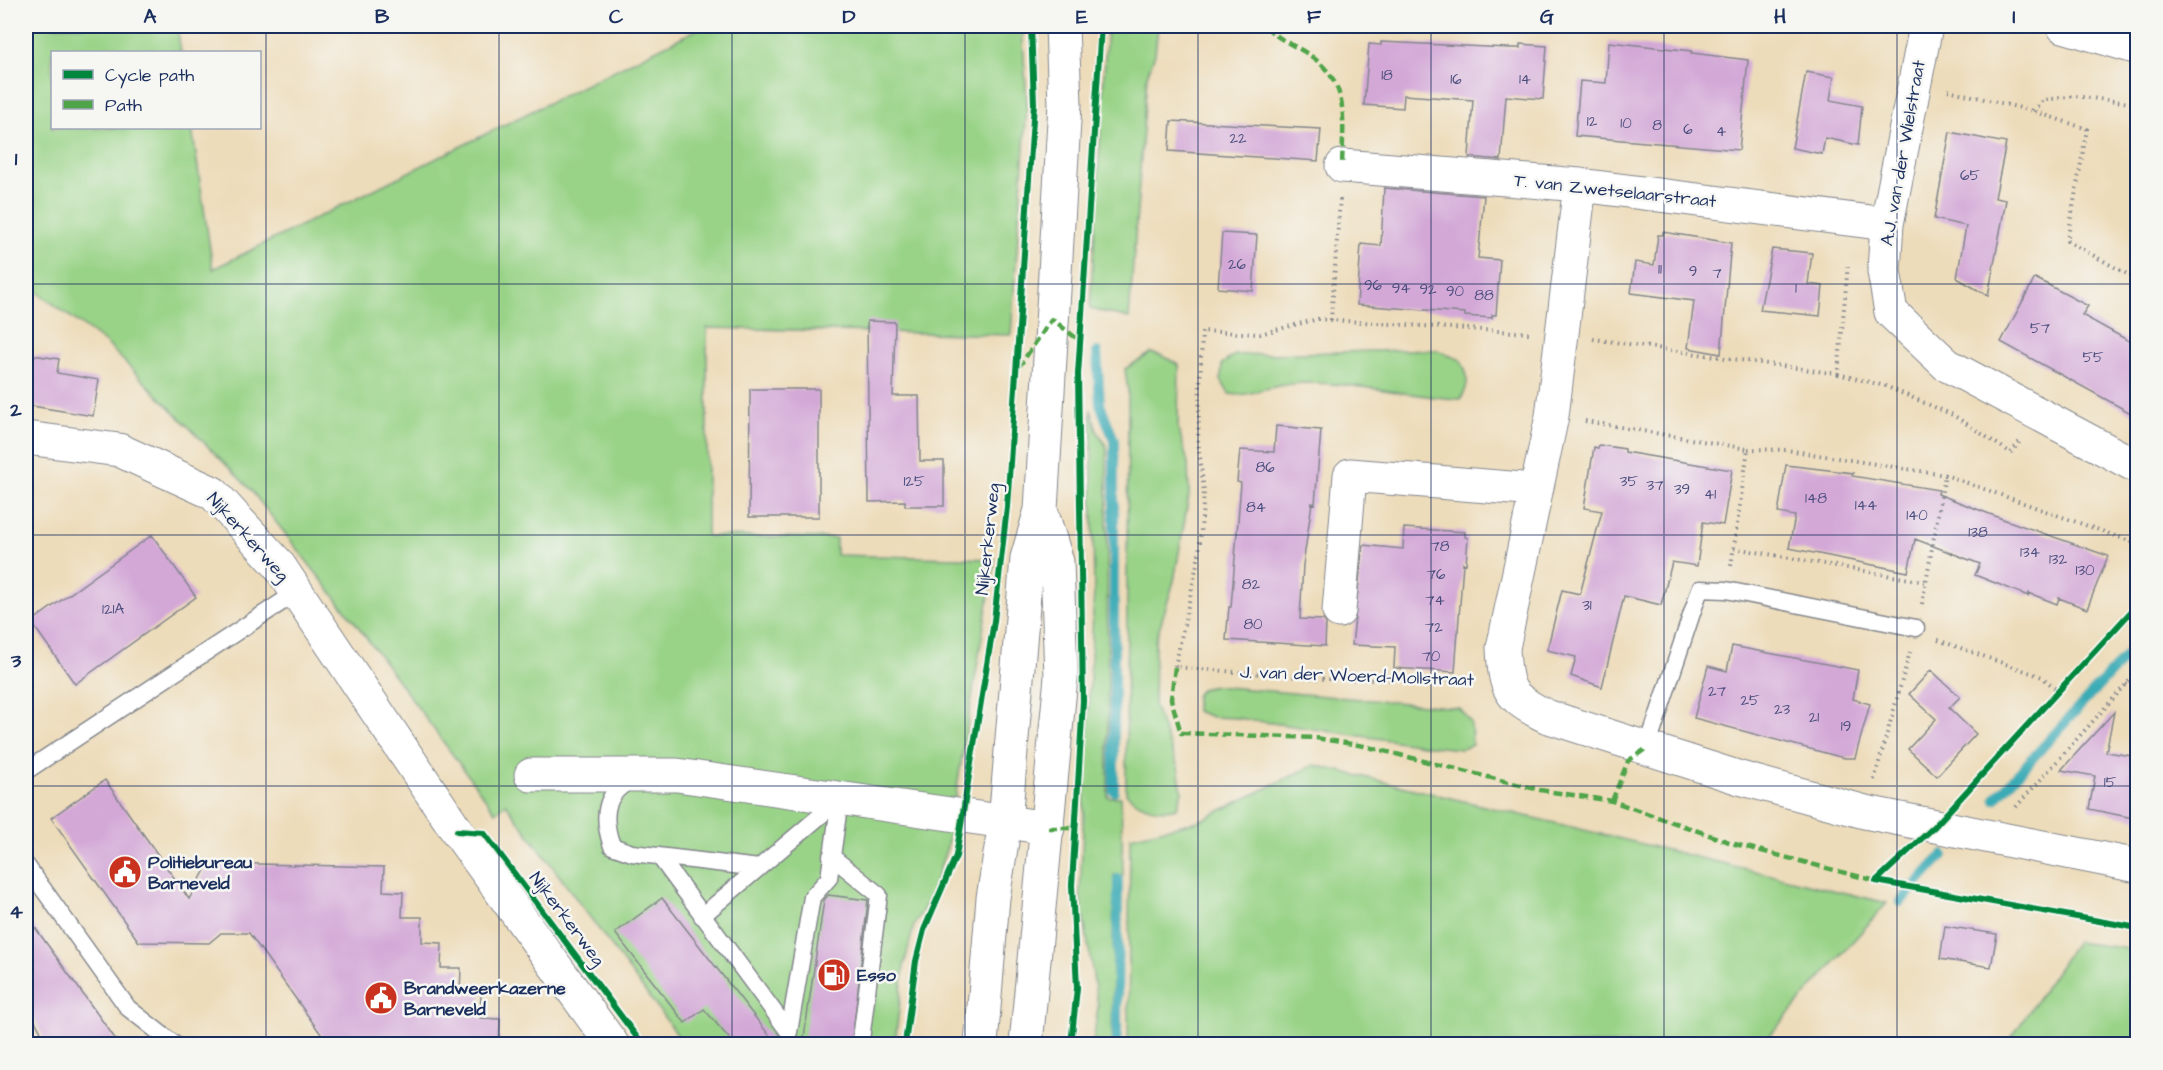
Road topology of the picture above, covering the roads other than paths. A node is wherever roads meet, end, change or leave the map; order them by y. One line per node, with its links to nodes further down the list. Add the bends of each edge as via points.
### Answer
1 (1062, 26): 11 (street, via 1065,104)
2 (1926, 26): 7 (street, A.J. van der Wielstraat)
3 (2063, 26): 4 (street)
4 (2138, 48)
5 (1342, 166): 6 (street, T. van Zwetselaarstraat)
6 (1580, 185): 7 (street, T. van Zwetselaarstraat); 10 (street, via 1552,416)
7 (1887, 224): 9 (street, A.J. van der Wielstraat, via 1884,271 1891,312 1947,364)
8 (26, 438): 12 (street, Nijkerkerweg, via 119,450 213,494 278,564)
9 (2138, 467)
10 (1536, 490): 13 (street, via 1350,475); 15 (street, via 1503,648 1504,682 1521,703 1546,716)
11 (1041, 510): 20 (street, via 1027,558); 21 (street, via 1057,562 1061,677)
12 (297, 592): 16 (lane, Nijkerkerweg); 30 (street, Nijkerkerweg, via 457,831)
13 (1339, 610)
14 (1917, 628): 15 (lane, via 1700,588)
15 (1647, 748): 25 (street, via 1865,813)
16 (26, 771)
17 (531, 775): 18 (street)
18 (645, 775): 19 (street, via 677,775); 22 (lane, via 614,793 606,807 604,826 612,846)
19 (840, 799): 20 (street); 23 (lane); 26 (lane)
20 (1005, 823): 21 (street); 31 (street, via 993,898)
21 (1048, 828): 32 (street)
22 (659, 856): 26 (lane); 27 (lane)
23 (831, 856): 27 (lane, via 829,878 812,897 789,1032); 28 (lane, via 879,895)
24 (26, 865): 29 (lane, via 128,1008)
25 (2138, 866)
26 (759, 868): 27 (lane)
27 (702, 916)
28 (861, 1040)
29 (174, 1044)
30 (612, 1044)
31 (981, 1044)
32 (1026, 1044)

